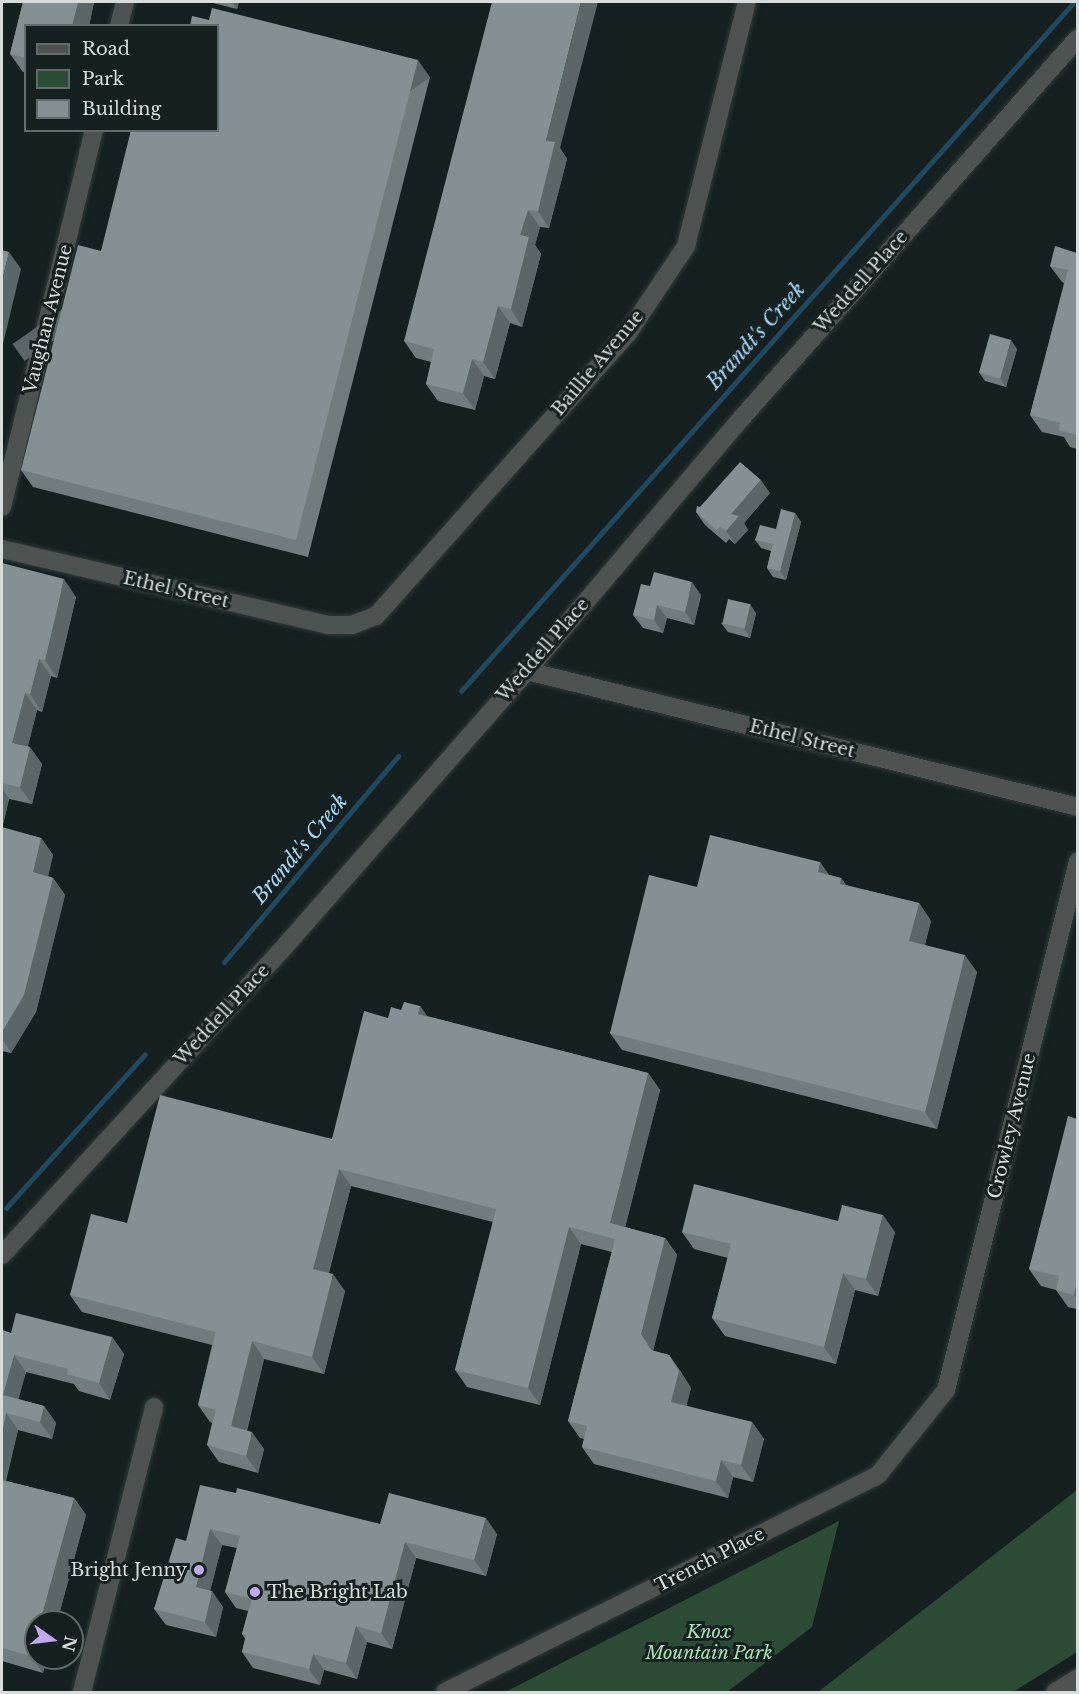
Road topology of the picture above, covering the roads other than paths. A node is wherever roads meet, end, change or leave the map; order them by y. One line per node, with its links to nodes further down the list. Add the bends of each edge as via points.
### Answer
1 (125, 2): 3 (street)
2 (747, 2): 8 (street, Baillie Avenue, via 686,246 620,342 376,616)
3 (120, 24)
4 (1077, 38): 9 (street, Weddell Place, via 739,420)
5 (94, 132): 6 (street, Vaughan Avenue)
6 (2, 507)
7 (2, 549): 8 (street, Ethel Street, via 328,625)
8 (352, 625)
9 (527, 671): 10 (street, Ethel Street); 12 (street, Weddell Place, via 279,953)
10 (1077, 807)
11 (1077, 861): 13 (street, Crowley Avenue)
12 (2, 1256)
13 (946, 1390): 17 (street, Trench Place, via 878,1475)
14 (154, 1407): 16 (street)
15 (1077, 1678): 18 (street)
16 (82, 1692)
17 (445, 1692)
18 (1054, 1692)

